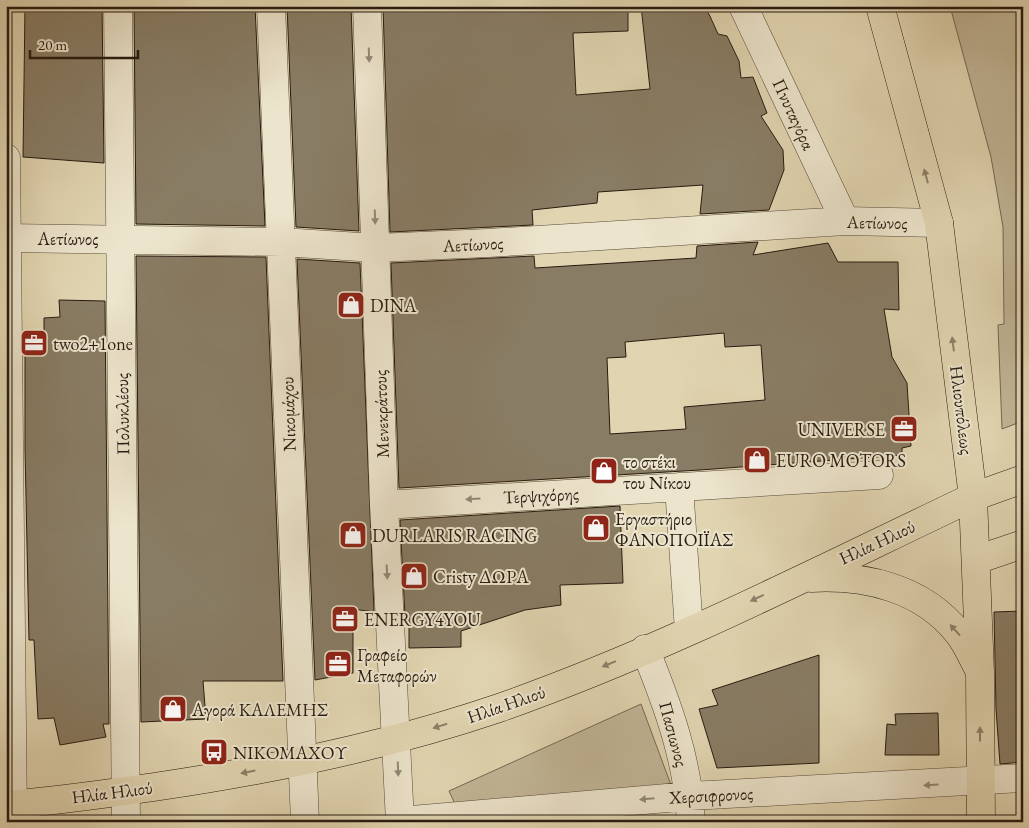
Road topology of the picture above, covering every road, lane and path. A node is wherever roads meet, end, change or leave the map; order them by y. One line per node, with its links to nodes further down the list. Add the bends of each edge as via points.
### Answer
1 (118, 6): 10 (street, Πολυκλέους)
2 (271, 6): 11 (street, Νικομάχου)
3 (367, 6): 12 (street, Μενεκράτους, one-way to 12)
4 (743, 6): 7 (street, Πνυταγόρα)
5 (880, 6): 8 (main road, Ηλιουπόλεως, one-way to 5)
6 (6, 158): 9 (street)
7 (844, 221): 8 (street, Αετίωνος); 12 (street, Αετίωνος)
8 (939, 223): 17 (main road, Ηλιουπόλεως, one-way to 8)
9 (7, 238): 10 (street, Αετίωνος); 13 (street)
10 (120, 238): 11 (street, Αετίωνος); 29 (street, Πολυκλέους)
11 (280, 242): 12 (street, Αετίωνος); 26 (street, Νικομάχου)
12 (376, 248): 18 (street, Μενεκράτους)
13 (7, 341): 31 (street)
14 (879, 475): 16 (street, Τερψιχόρης)
15 (1023, 479): 17 (main road, Ηλία Ηλιού)
16 (679, 487): 18 (street, Τερψιχόρης, one-way to 18); 22 (street)
17 (973, 497): 20 (main road, Ηλιουπόλεως); 21 (main road, Ηλία Ηλιού)
18 (384, 504): 25 (street, Μενεκράτους, one-way to 25)
19 (1023, 544): 20 (main road)
20 (976, 560): 24 (main road, Ηλιουπόλεως)
21 (802, 578): 22 (main road, Ηλία Ηλιού, one-way to 22); 24 (main road, one-way to 21, via 960,635 934,607 910,594 872,581 841,576)
22 (689, 630): 23 (main road, Ηλία Ηλιού)
23 (645, 649): 25 (main road, Ηλία Ηλιού, one-way to 25, via 535,694); 30 (street, Πασιωνος, via 671,713)
24 (980, 672): 28 (main road, Ηλιουπόλεως, one-way to 24)
25 (397, 740): 26 (main road, Ηλία Ηλιού); 32 (street, Μενεκράτους, one-way to 32)
26 (302, 762): 29 (main road, Ηλία Ηλιού, one-way to 29); 34 (street, Νικομάχου)
27 (1023, 778): 28 (street, Χερσιφρονος)
28 (980, 782): 30 (street, Χερσιφρονος, one-way to 30); 35 (main road, Ηλιουπόλεως)
29 (126, 791): 31 (main road, Ηλία Ηλιού); 33 (street, Πολυκλέους)
30 (691, 809): 32 (street, Χερσιφρονος, one-way to 32)
31 (11, 810)
32 (400, 821)
33 (126, 822)
34 (305, 822)
35 (981, 822)

